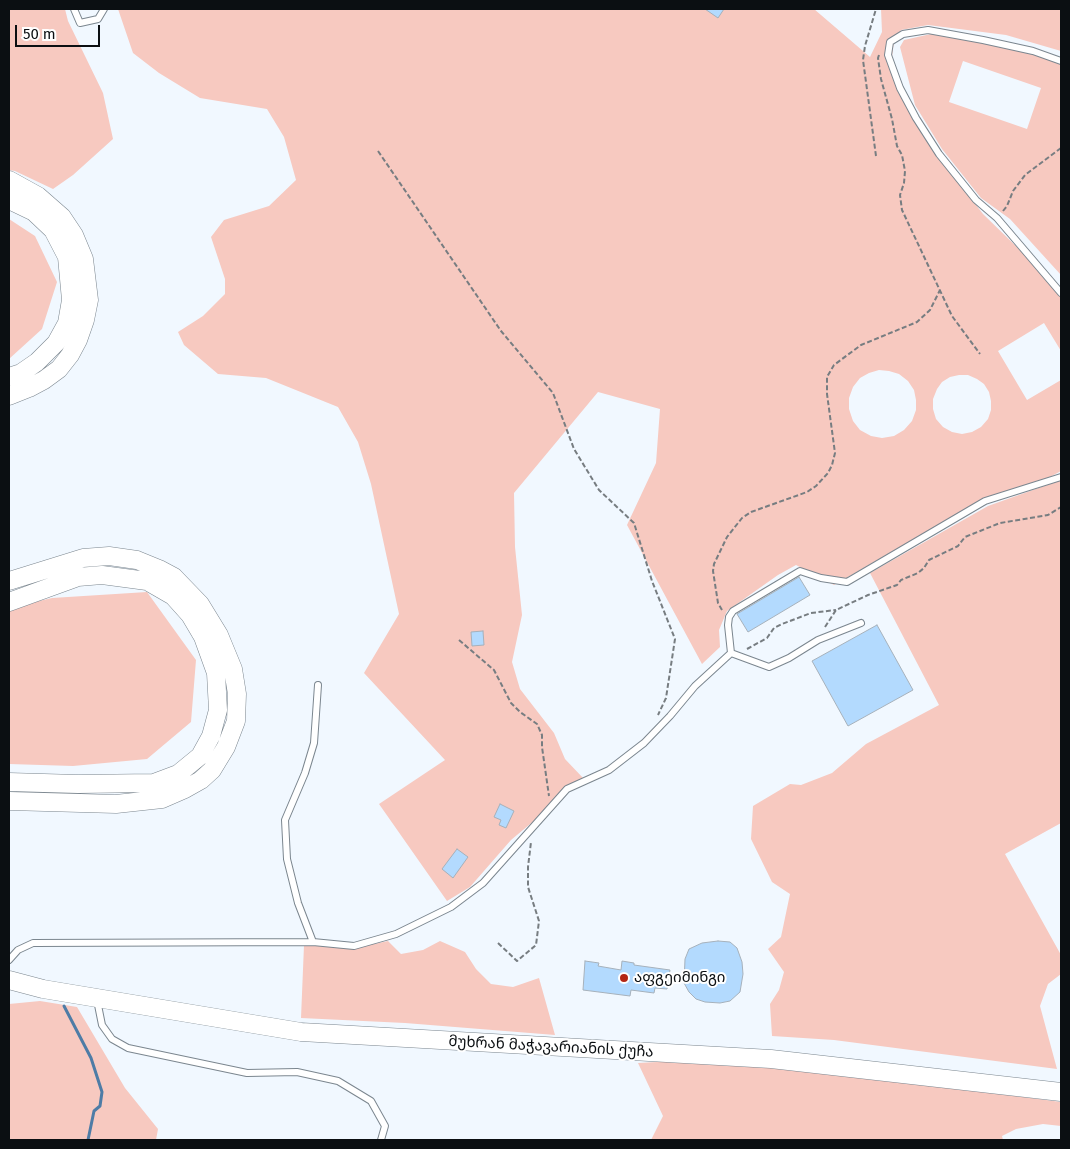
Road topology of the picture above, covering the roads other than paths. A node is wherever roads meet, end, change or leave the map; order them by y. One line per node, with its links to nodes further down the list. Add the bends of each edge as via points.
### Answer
1 (74, 9): 2 (lane, via 80,23 98,19)
2 (104, 9)
3 (1061, 61): 6 (lane, via 1025,49 928,30 903,34 890,42 888,55 900,88 940,154 976,200 997,218)
4 (9, 180): 8 (main road, via 38,196 62,217 74,235 84,259 89,300 86,320 70,355 44,380)
5 (9, 200): 7 (main road, via 34,212 53,230 68,257 71,292 67,323 56,343 37,362)
6 (1061, 293)
7 (9, 377)
8 (9, 396)
9 (1061, 477): 13 (lane, via 985,501 847,582 800,571 733,611 728,625)
10 (9, 581): 16 (main road, via 83,558 109,556 137,560 159,569 174,577 200,604 219,635 233,669 237,694 236,721 226,747 212,770 185,789 162,799 116,804)
11 (9, 602): 15 (main road, via 78,577 102,575 147,582 172,596 190,615 203,637 216,673 218,710 211,736 200,756 178,774 154,783)
12 (861, 623): 13 (lane, via 818,640 769,667)
13 (734, 654): 17 (lane, via 695,686 644,743 609,770 567,789 483,883 451,907 396,934 354,946)
14 (318, 685): 17 (lane, via 314,743 285,820 287,859 298,903)
15 (9, 782)
16 (9, 801)
17 (313, 942): 18 (lane, via 33,943 18,950)
18 (9, 960)
19 (9, 980): 21 (main road, მუხრან მაჭავარიანის ქუჩა)
20 (9, 989): 21 (main road, მუხრან მაჭავარიანის ქუჩა)
21 (43, 989): 22 (main road, მუხრან მაჭავარიანის ქუჩა)
22 (97, 998): 23 (main road, მუხრან მაჭავარიანის ქუჩა, via 301,1032 771,1059); 24 (lane, via 102,1025 112,1039 128,1048 247,1073 296,1072 338,1081 371,1101 385,1126)
23 (1061, 1092)
24 (381, 1140)

